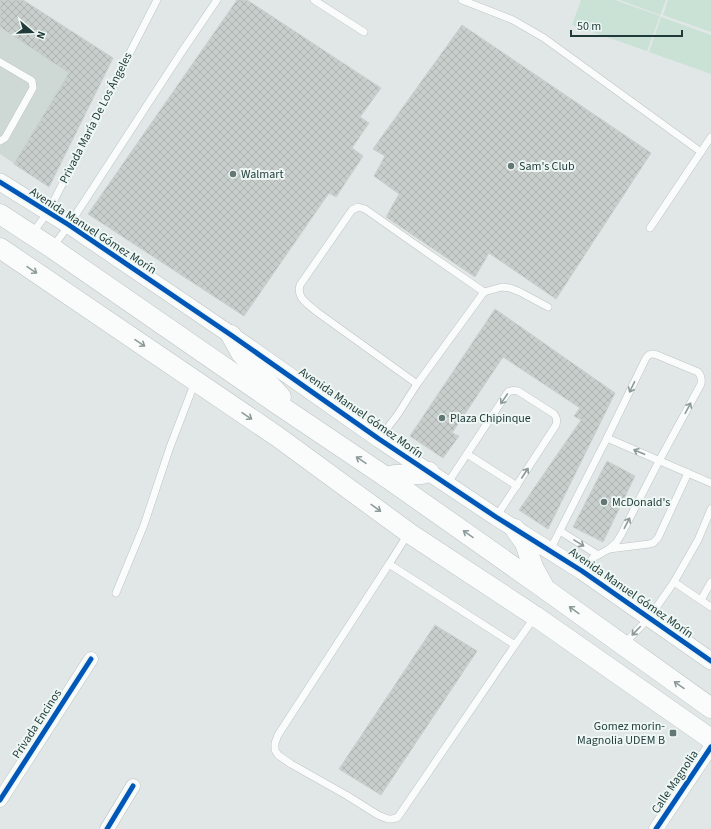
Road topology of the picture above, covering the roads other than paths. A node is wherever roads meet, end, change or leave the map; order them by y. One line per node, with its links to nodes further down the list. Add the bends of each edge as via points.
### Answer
1 (157, 0): 11 (lane, Privada María De Los Ángeles)
2 (217, 0): 13 (lane)
3 (314, 0): 5 (lane)
4 (462, 0): 9 (lane, via 513,20 544,38)
5 (364, 32)
6 (0, 62): 8 (lane, via 32,81 32,91 5,138)
7 (711, 137): 9 (lane)
8 (0, 141)
9 (701, 152): 14 (lane)
10 (0, 182): 11 (street, Avenida Manuel Gómez Morín)
11 (48, 212): 13 (street, Avenida Manuel Gómez Morín); 15 (lane, Privada María De Los Ángeles)
12 (0, 214): 15 (main road)
13 (69, 226): 17 (lane); 20 (street, Avenida Manuel Gómez Morín)
14 (650, 228)
15 (32, 235): 17 (main road)
16 (0, 248): 21 (main road, one-way to 21)
17 (52, 248): 23 (main road)
18 (484, 292): 19 (lane, via 502,287 510,288); 22 (lane); 22 (lane, via 365,208 358,207 352,210 300,285 300,297)
19 (548, 307)
20 (232, 335): 23 (main road, via 241,353 282,398); 25 (street, Avenida Manuel Gómez Morín)
21 (196, 382): 38 (main road, one-way to 38, via 278,437); 47 (lane)
22 (417, 384): 25 (lane)
23 (287, 410): 30 (main road, one-way to 23)
24 (607, 438): 27 (lane, one-way to 24); 27 (lane, one-way to 24, via 701,384 702,377 698,372 654,354 648,355); 37 (lane)
25 (379, 439): 28 (street, Avenida Manuel Gómez Morín)
26 (467, 454): 32 (lane); 33 (lane); 33 (lane, one-way to 26, via 556,426 554,414 518,391 511,390)
27 (660, 460): 29 (lane); 39 (lane, one-way to 27, via 621,535)
28 (429, 472): 30 (main road); 32 (street, Avenida Manuel Gómez Morín)
29 (688, 473): 31 (lane); 39 (lane, via 656,541)
30 (386, 477): 46 (main road, one-way to 30)
31 (711, 482)
32 (447, 484): 35 (street, Avenida Manuel Gómez Morín)
33 (517, 486): 35 (lane)
34 (711, 509): 44 (lane, via 698,540)
35 (496, 517): 36 (street, Avenida Manuel Gómez Morín)
36 (515, 529): 40 (street, Avenida Manuel Gómez Morín); 46 (main road, via 524,543 532,567)
37 (560, 531): 40 (lane); 41 (lane, one-way to 41)
38 (409, 532): 42 (lane); 50 (main road)
39 (610, 549): 41 (lane)
40 (550, 550): 43 (street, Avenida Manuel Gómez Morín)
41 (598, 555): 43 (lane)
42 (389, 564): 52 (lane); 52 (lane, via 278,735 275,750 291,764 388,819 398,817)
43 (582, 571): 51 (street, Avenida Manuel Gómez Morín)
44 (674, 582): 48 (lane); 51 (lane)
45 (711, 582): 48 (lane)
46 (545, 588): 53 (main road, one-way to 46)
47 (116, 593)
48 (701, 600): 49 (lane)
49 (711, 607)
50 (535, 616): 52 (lane); 57 (main road)
51 (649, 618): 53 (lane, one-way to 53); 55 (street, Avenida Manuel Gómez Morín)
52 (515, 645)
53 (622, 645): 56 (main road, one-way to 53)
54 (91, 658): 60 (street, Privada Encinos)
55 (711, 661)
56 (711, 708)
57 (711, 739)
58 (711, 747): 62 (street, Calle Magnolia)
59 (133, 786): 61 (street)
60 (0, 800)
61 (107, 829)
62 (656, 829)

